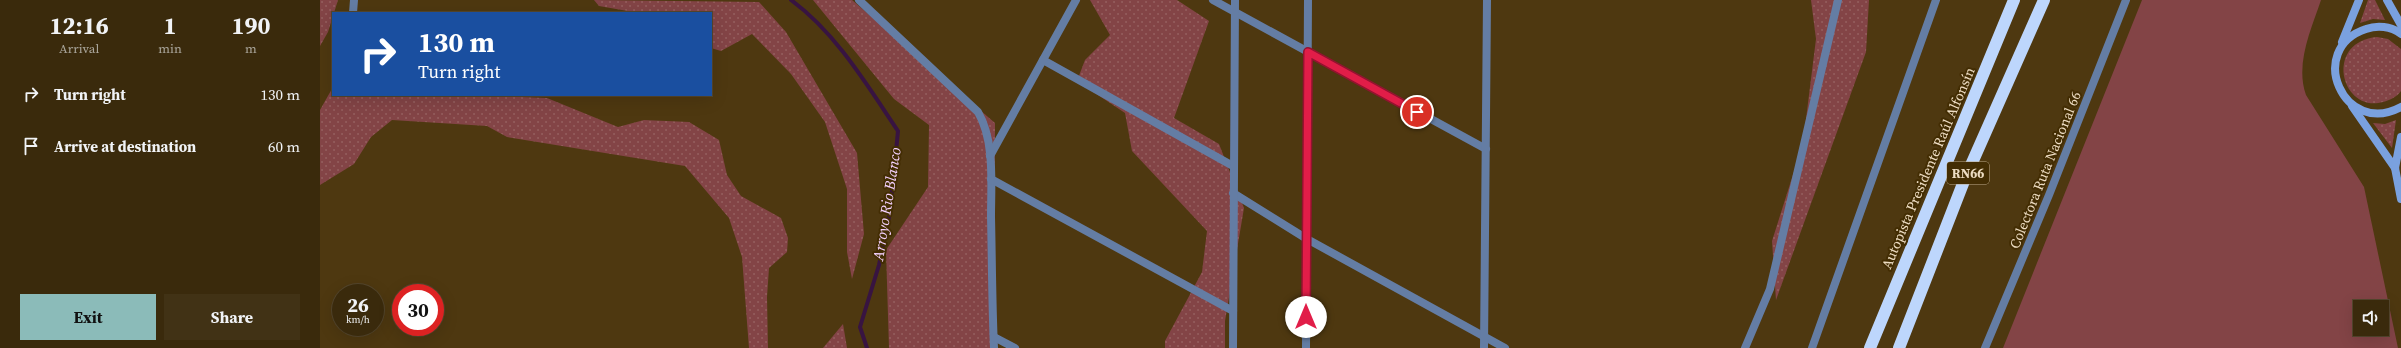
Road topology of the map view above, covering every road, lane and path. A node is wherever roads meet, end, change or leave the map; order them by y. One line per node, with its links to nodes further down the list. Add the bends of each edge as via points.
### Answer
1 (354, 0): 15 (street)
2 (1076, 0): 21 (street)
3 (1213, 0): 16 (street)
4 (1235, 0): 16 (street)
5 (1308, 0): 20 (street)
6 (1487, 0): 25 (street)
7 (1838, 0): 42 (street, via 1770,290)
8 (1936, 0): 43 (street)
9 (2014, 0): 44 (highway, Autopista Presidente Raúl Alfonsín / RN66)
10 (2044, 0): 45 (highway, RN66, via 1964,181)
11 (2126, 0): 46 (street, Colectora Ruta Nacional 66)
12 (2359, 0): 19 (main road)
13 (2387, 0): 17 (main road)
14 (861, 1): 26 (street, via 978,112 984,122)
15 (353, 12)
16 (1235, 12): 20 (street); 27 (street)
17 (2401, 25)
18 (2401, 34): 19 (main road, via 2385,27 2371,27 2358,31)
19 (2339, 51): 22 (main road, via 2335,65 2336,79 2341,93)
20 (1308, 52): 25 (street); 32 (street)
21 (1042, 60): 26 (street); 27 (street)
22 (2350, 103): 23 (main road, via 2375,114 2388,113); 28 (main road)
23 (2401, 107)
24 (2401, 138): 28 (main road)
25 (1486, 149): 34 (street)
26 (989, 157): 29 (street)
27 (1233, 166): 30 (street)
28 (2398, 168): 31 (main road)
29 (991, 180): 33 (street); 35 (street)
30 (1233, 193): 32 (street); 33 (street)
31 (2401, 199)
32 (1307, 239): 34 (street); 39 (street)
33 (1234, 311): 38 (street)
34 (1484, 336): 40 (street); 41 (street)
35 (994, 337): 36 (street); 37 (street)
36 (994, 348)
37 (1015, 348)
38 (1233, 348)
39 (1306, 348)
40 (1484, 348)
41 (1505, 348)
42 (1745, 348)
43 (1812, 348)
44 (1870, 348)
45 (1899, 348)
46 (1985, 348)

